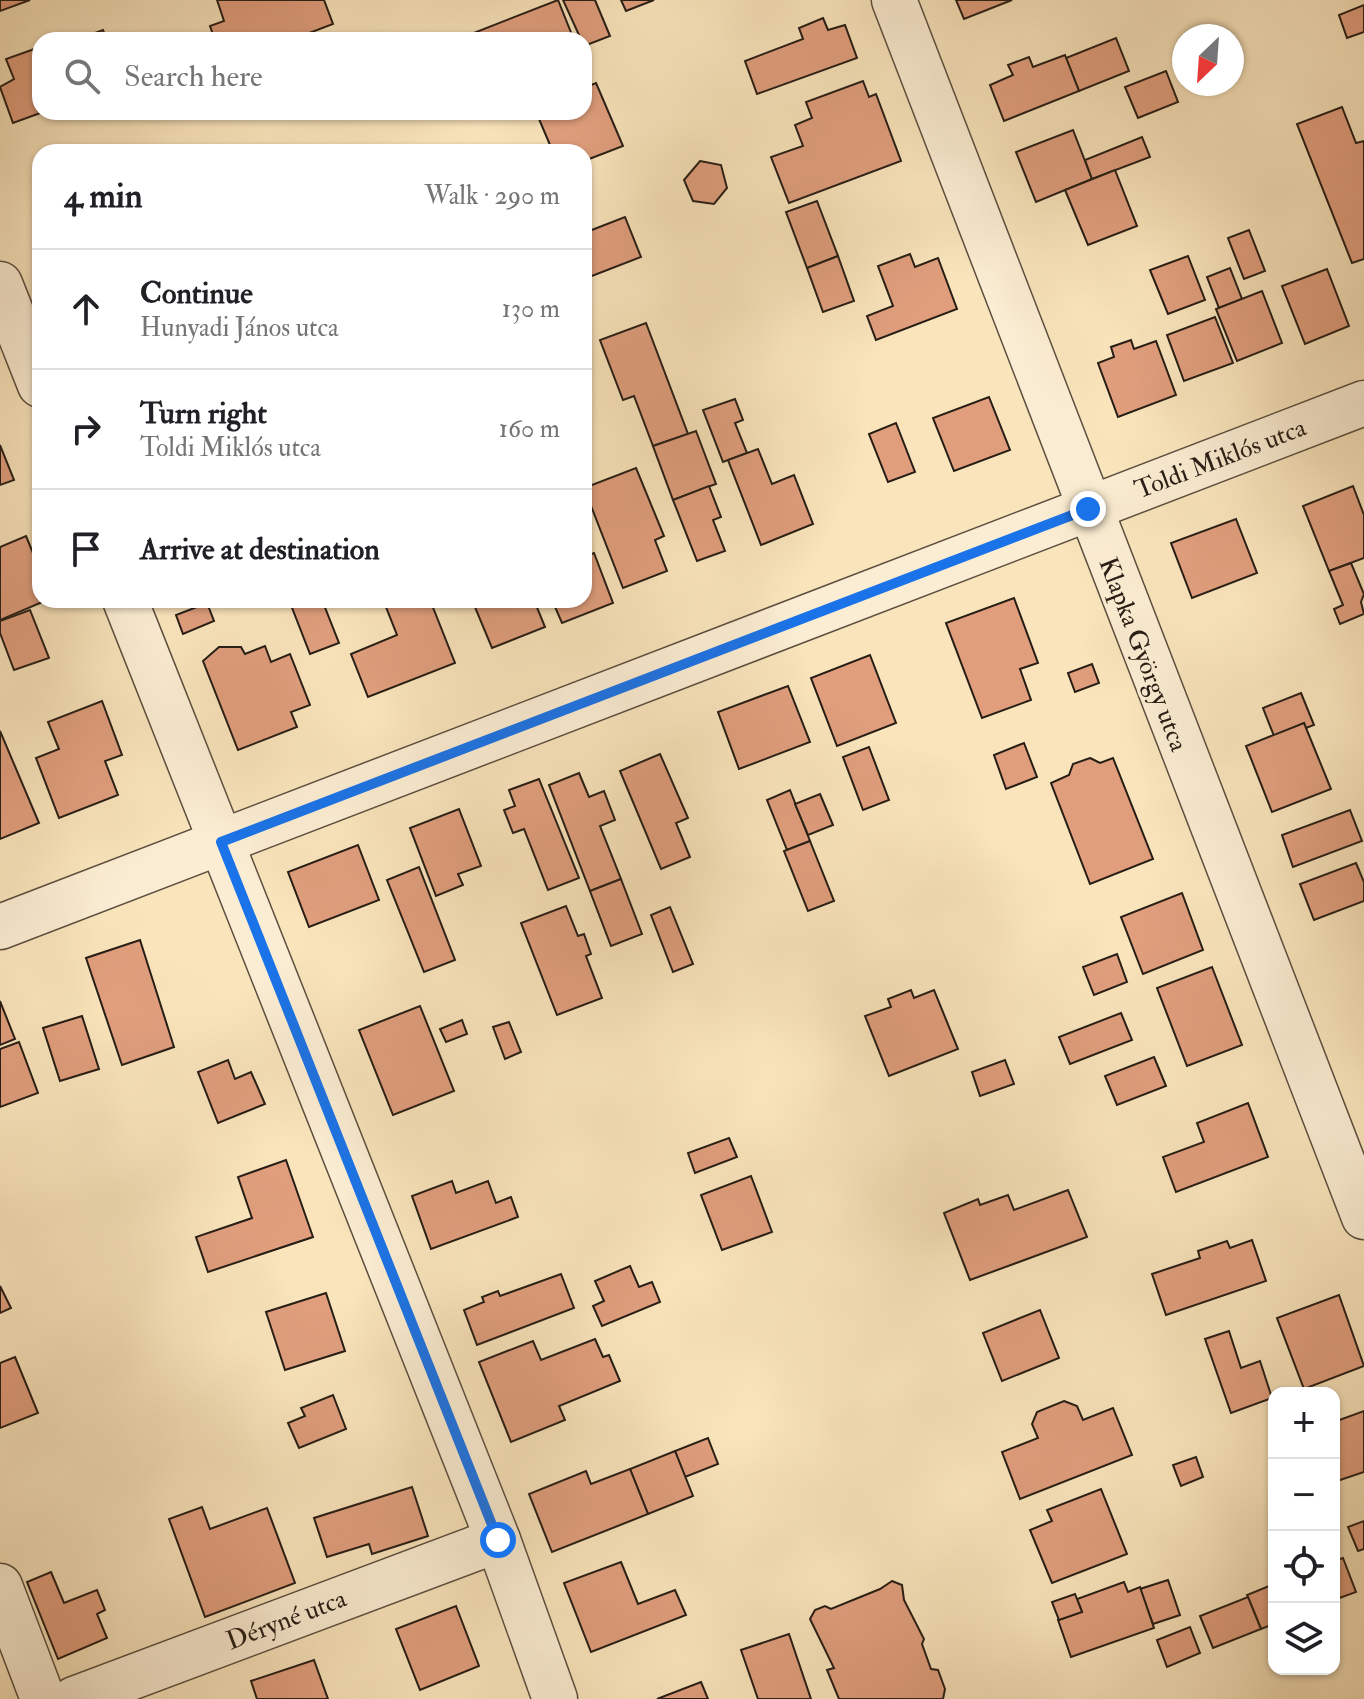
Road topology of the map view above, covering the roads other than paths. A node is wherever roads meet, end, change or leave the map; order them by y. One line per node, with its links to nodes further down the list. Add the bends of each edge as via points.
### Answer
1 (894, 0): 5 (street, Klapka György utca)
2 (0, 284): 3 (street)
3 (32, 365)
4 (1364, 403): 5 (street, Toldi Miklós utca)
5 (1088, 509): 7 (street, Toldi Miklós utca); 9 (street, Klapka György utca)
6 (128, 608): 7 (street)
7 (221, 842): 8 (street, Toldi Miklós utca); 10 (street)
8 (0, 927)
9 (1364, 1217)
10 (498, 1540): 13 (street, Déryné utca); 14 (street)
11 (0, 1586): 12 (street)
12 (43, 1699)
13 (74, 1699)
14 (555, 1699)

